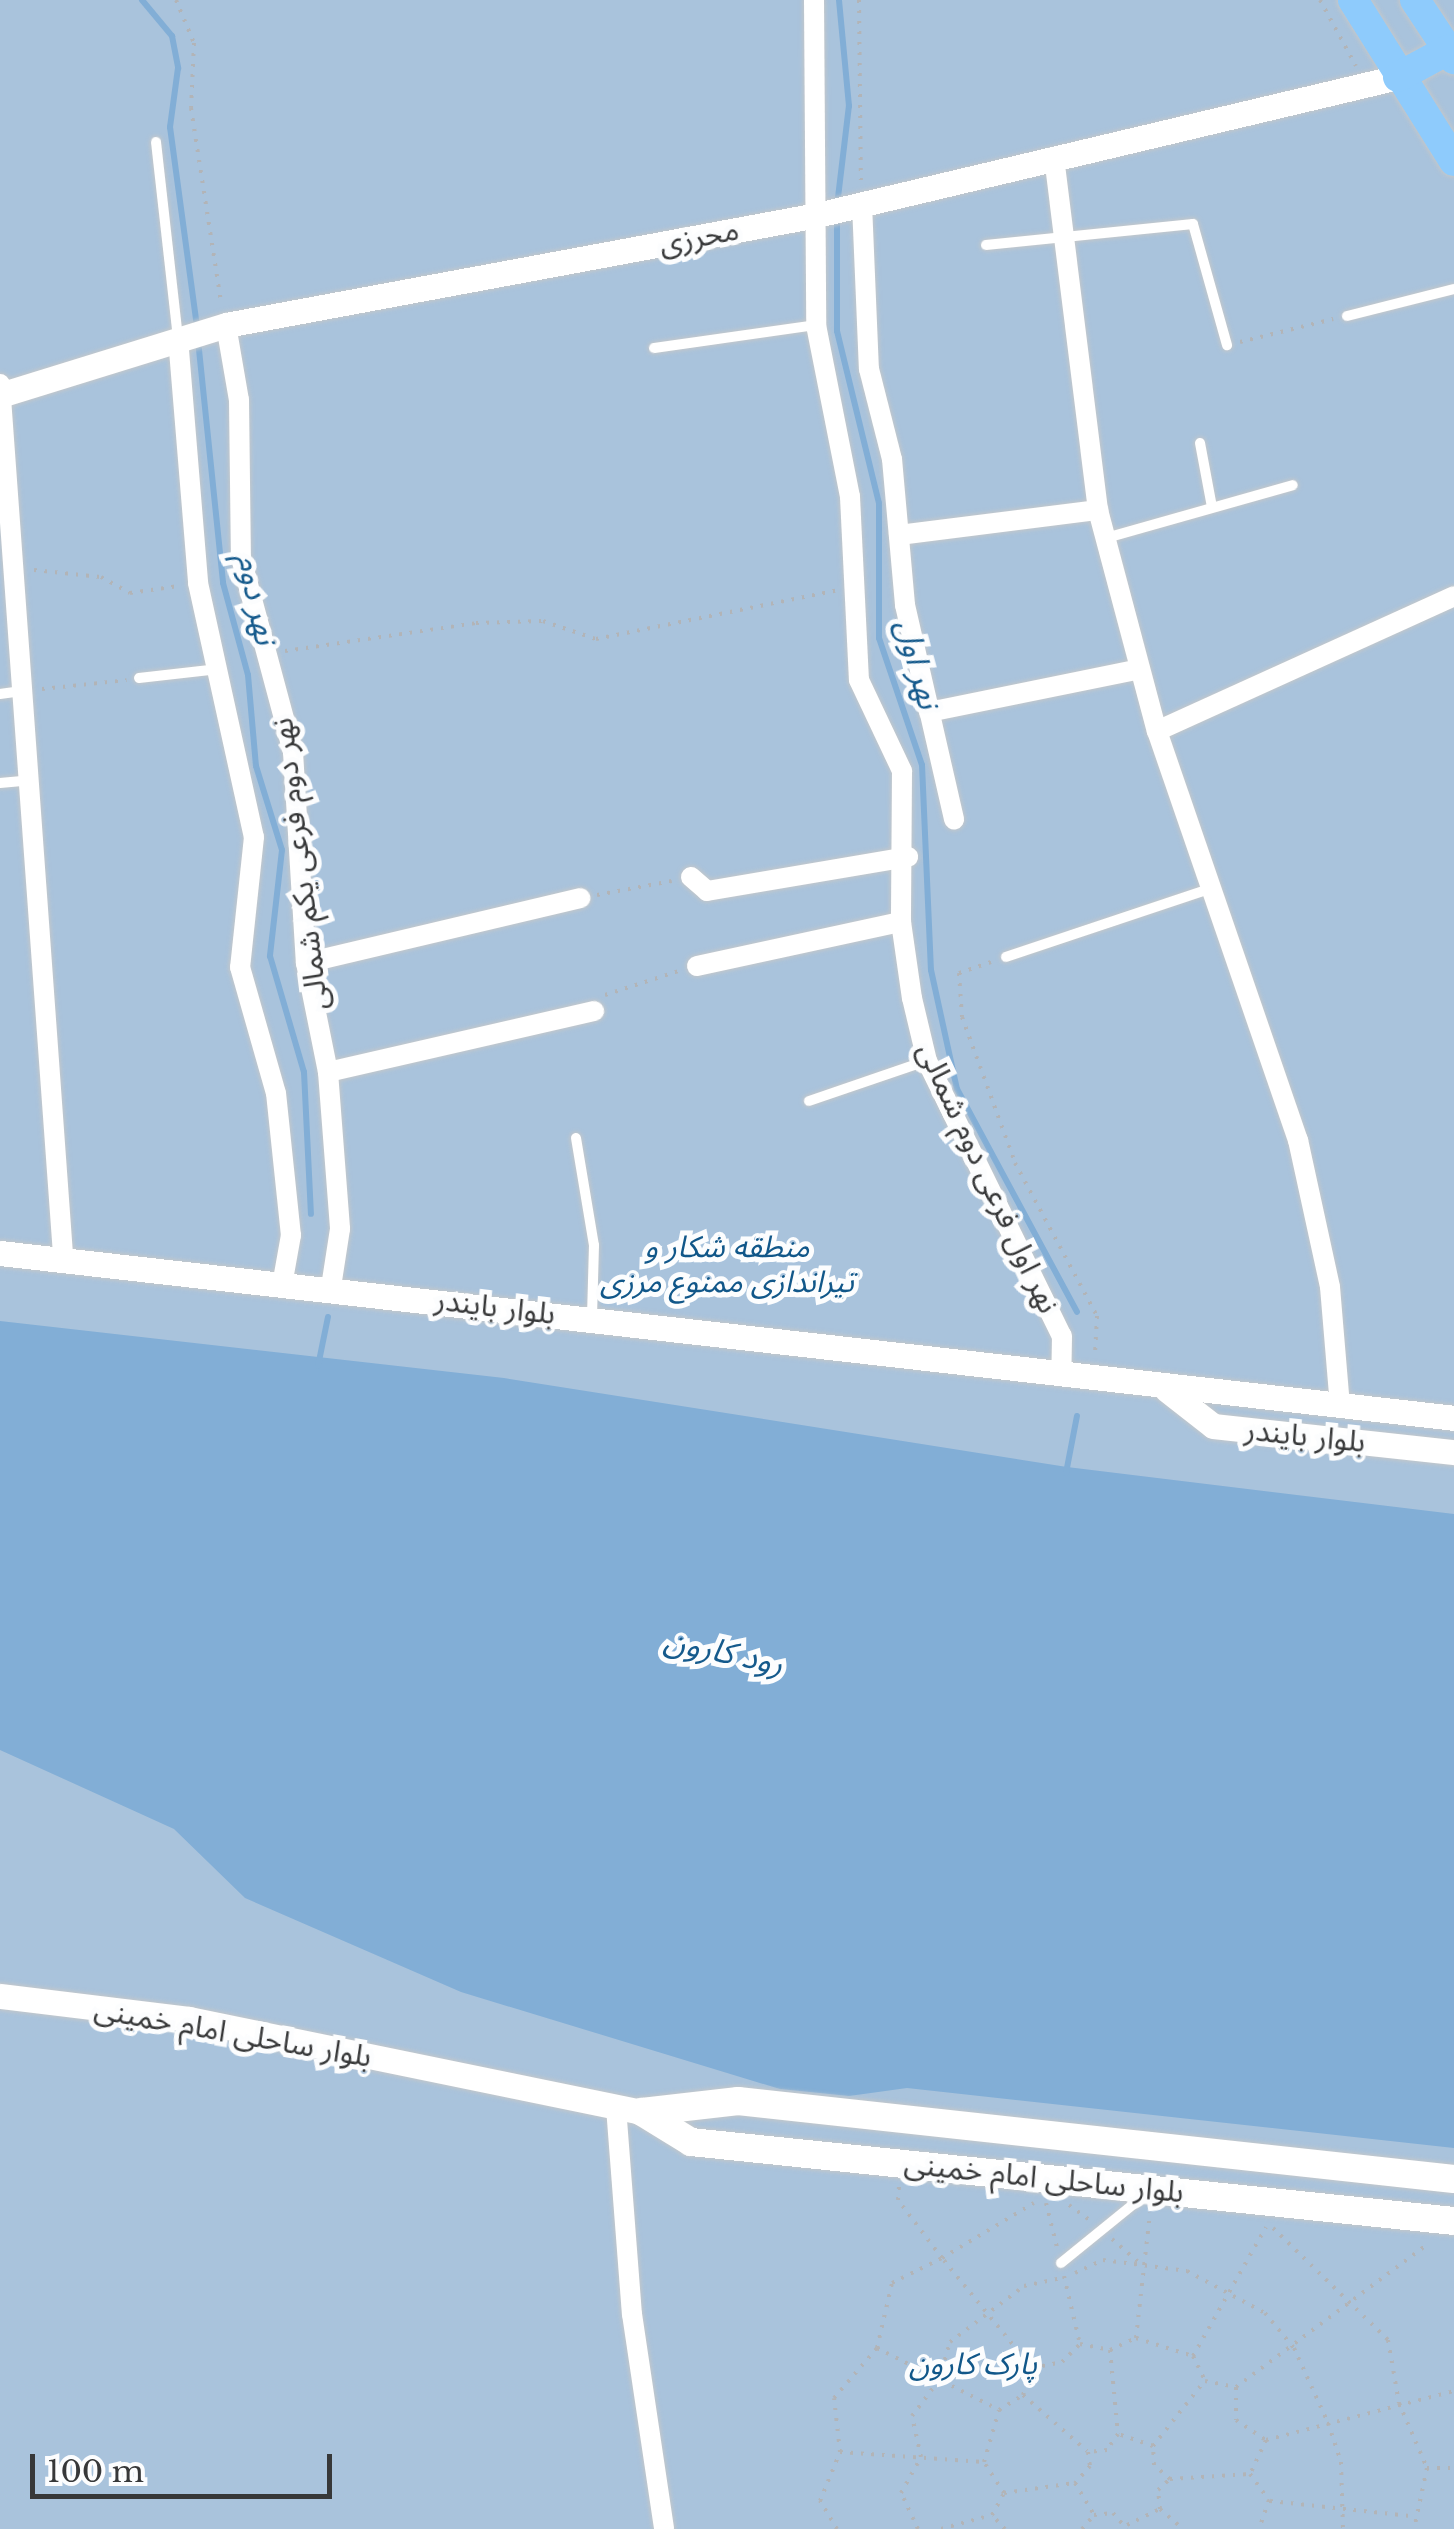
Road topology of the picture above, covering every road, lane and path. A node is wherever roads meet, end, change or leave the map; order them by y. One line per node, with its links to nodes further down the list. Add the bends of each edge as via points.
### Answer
1 (176, 0): 19 (path, via 194,43 191,108)
2 (814, 0): 13 (street)
3 (859, 0): 13 (path)
4 (1320, 0): 9 (path)
5 (1353, 0): 8 (main road)
6 (1415, 0): 7 (main road)
7 (1451, 54): 8 (main road)
8 (1398, 77): 9 (street, محرزی); 12 (main road)
9 (1366, 84): 11 (street, محرزی)
10 (156, 142): 20 (lane)
11 (1054, 157): 13 (street, محرزی); 14 (street)
12 (1454, 161)
13 (839, 209): 18 (street, نهر اول فرعی دوم شمالی); 19 (street, محرزی); 28 (street)
14 (1063, 237): 15 (lane); 21 (lane, via 1193,224); 27 (street)
15 (986, 245)
16 (1454, 290): 17 (lane)
17 (1348, 316): 21 (path)
18 (816, 324): 22 (lane); 32 (street, نهر اول فرعی دوم شمالی, via 850,497)
19 (220, 327): 20 (street, محرزی); 34 (street, نهر دوم فرعی یکم شمالی, via 239,400 241,558)
20 (183, 337): 23 (street, محرزی); 31 (street)
21 (1227, 345)
22 (654, 348)
23 (1, 391): 30 (street)
24 (1200, 443): 26 (lane)
25 (1293, 484): 26 (lane)
26 (1212, 507): 29 (lane)
27 (1098, 510): 28 (street); 29 (street)
28 (899, 535): 40 (street)
29 (1106, 538): 36 (street)
30 (7, 569): 31 (path, via 101,577 130,593); 38 (street)
31 (198, 583): 35 (street)
32 (854, 588): 34 (path, via 596,640 543,621); 45 (street, نهر اول فرعی دوم شمالی, via 859,680 902,770)
33 (1454, 596): 41 (street)
34 (270, 653): 51 (street, نهر دوم فرعی یکم شمالی, via 293,752)
35 (224, 668): 37 (lane); 60 (street, via 236,779 254,836 240,967 276,1093 290,1235)
36 (1140, 669): 40 (street); 41 (street)
37 (139, 678): 38 (path)
38 (22, 691): 39 (lane); 42 (street)
39 (0, 694)
40 (929, 712): 44 (street)
41 (1157, 731): 47 (street)
42 (22, 781): 43 (lane); 59 (street)
43 (0, 783)
44 (954, 819)
45 (908, 856): 46 (street, via 707,891); 49 (street, نهر اول فرعی دوم شمالی)
46 (691, 878): 48 (path)
47 (1209, 889): 50 (lane); 66 (street, via 1298,1140 1330,1287)
48 (580, 898): 51 (street)
49 (901, 922): 52 (street); 54 (street, نهر اول فرعی دوم شمالی)
50 (1006, 957): 64 (path, via 959,973 962,1018 1015,1164 1097,1316)
51 (306, 963): 55 (street, نهر دوم فرعی یکم شمالی)
52 (696, 966): 53 (path, via 609,988)
53 (594, 1011): 55 (street)
54 (928, 1061): 56 (lane); 63 (street, نهر اول فرعی دوم شمالی, via 1062,1336)
55 (328, 1072): 61 (street, نهر دوم فرعی یکم شمالی, via 340,1228)
56 (808, 1100)
57 (576, 1138): 62 (lane, via 594,1245)
58 (0, 1253): 59 (street, بلوار بایندر)
59 (63, 1255): 60 (street, بلوار بایندر)
60 (283, 1280): 61 (street, بلوار بایندر)
61 (332, 1287): 62 (street, بلوار بایندر)
62 (592, 1318): 63 (street, بلوار بایندر)
63 (1061, 1375): 64 (street, بلوار بایندر)
64 (1094, 1378): 65 (street, بلوار بایندر)
65 (1167, 1390): 66 (street, بلوار بایندر); 68 (street, بلوار بایندر, via 1213,1426)
66 (1340, 1407): 67 (street, بلوار بایندر)
67 (1454, 1418)
68 (1454, 1452)
69 (0, 1996): 70 (street, بلوار ساحلی امام خمینی, via 189,2019)
70 (629, 2109): 71 (main road, بلوار ساحلی امام خمینی, via 691,2142); 73 (main road, بلوار ساحلی امام خمینی, via 738,2100); 116 (street, via 632,2314)
71 (901, 2163): 72 (main road, بلوار ساحلی امام خمینی); 76 (path, via 898,2200)
72 (1039, 2178): 74 (main road, بلوار ساحلی امام خمینی); 76 (path, via 1045,2199 1000,2216)
73 (1454, 2178)
74 (1152, 2189): 75 (main road, بلوار ساحلی امام خمینی); 77 (lane); 78 (path)
75 (1446, 2228): 80 (path)
76 (942, 2258): 81 (path); 83 (path, via 892,2282)
77 (1061, 2263)
78 (1146, 2269): 79 (path, via 1187,2271); 81 (path, via 1103,2260 1024,2286); 82 (path)
79 (1225, 2291): 80 (path, via 1268,2224); 84 (path, via 1265,2313); 86 (path)
80 (1350, 2304): 84 (path); 93 (path, via 1388,2340)
81 (988, 2314): 87 (path); 88 (path, via 950,2342)
82 (1136, 2338): 85 (path); 86 (path)
83 (877, 2348): 88 (path); 99 (path, via 834,2398)
84 (1294, 2348): 90 (path); 95 (path)
85 (1110, 2350): 87 (path, via 1080,2344 1062,2362); 96 (path)
86 (1192, 2356): 89 (path)
87 (1032, 2368): 92 (path)
88 (939, 2380): 94 (path); 101 (path, via 912,2416)
89 (1204, 2381): 90 (path); 98 (path)
90 (1236, 2387): 97 (path, via 1236,2420)
91 (1454, 2391): 93 (path)
92 (1022, 2395): 94 (path); 100 (path)
93 (1399, 2403): 95 (path); 103 (path)
94 (999, 2410): 102 (path)
95 (1328, 2423): 97 (path); 111 (path)
96 (1118, 2434): 98 (path); 100 (path, via 1107,2450)
97 (1266, 2440): 105 (path)
98 (1153, 2446): 106 (path, via 1154,2465)
99 (840, 2452): 101 (path); 117 (path, via 820,2501)
100 (1088, 2452): 107 (path, via 1090,2466)
101 (921, 2457): 102 (path); 118 (path, via 901,2492)
102 (984, 2462): 108 (path)
103 (1427, 2468): 104 (path); 114 (path)
104 (1454, 2468)
105 (1250, 2474): 106 (path); 109 (path)
106 (1170, 2479): 110 (path, via 1158,2490)
107 (1076, 2483): 108 (path); 113 (path)
108 (1004, 2492): 112 (path)
109 (1269, 2500): 111 (path); 123 (path)
110 (1160, 2510): 115 (path); 122 (path)
111 (1344, 2510): 114 (path); 124 (path)
112 (992, 2514): 119 (path); 120 (path)
113 (1094, 2515): 115 (path, via 1112,2513); 121 (path)
114 (1410, 2516): 125 (path)
115 (1127, 2527)
116 (664, 2529)
117 (837, 2529)
118 (918, 2529)
119 (941, 2529)
120 (1004, 2529)
121 (1082, 2529)
122 (1183, 2529)
123 (1259, 2529)
124 (1344, 2529)
125 (1414, 2529)

